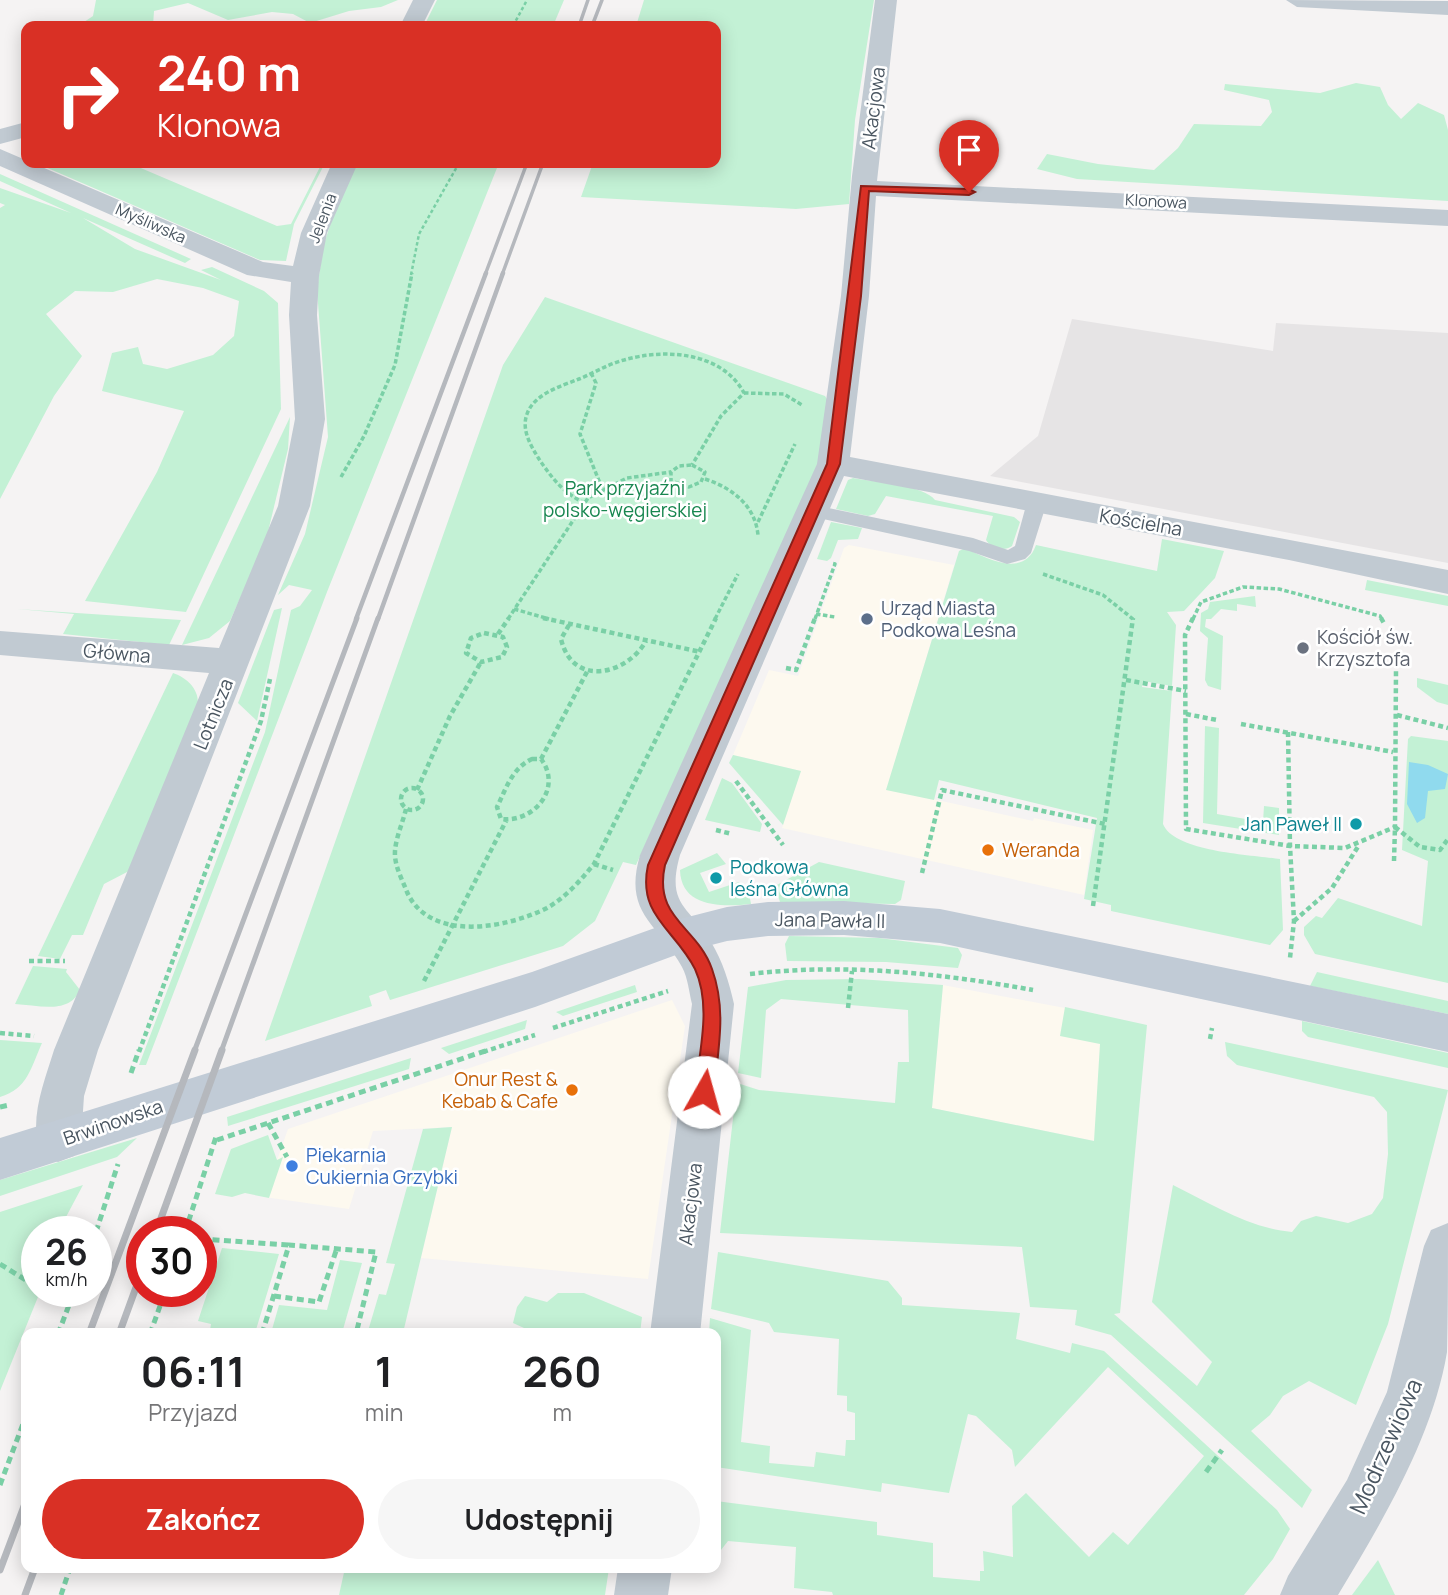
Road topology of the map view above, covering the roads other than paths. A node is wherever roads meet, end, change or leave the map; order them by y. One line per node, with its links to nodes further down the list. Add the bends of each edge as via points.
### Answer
1 (424, 0): 5 (street)
2 (886, 0): 13 (street, Akacjowa)
3 (1297, 0): 4 (street)
4 (1439, 5): 6 (street)
5 (414, 21)
6 (1448, 32)
7 (21, 131): 8 (street)
8 (0, 137)
9 (0, 157): 10 (street, Myśliwska)
10 (21, 166)
11 (25, 168): 15 (street, Myśliwska, via 257,269)
12 (343, 168): 15 (street, Jelenia, via 314,233)
13 (864, 188): 14 (street, Klonowa); 16 (street, Akacjowa)
14 (1448, 218)
15 (305, 276): 21 (street, Lotnicza, via 310,419 288,525)
16 (833, 464): 17 (street, Kościelna); 18 (street, Akacjowa)
17 (1037, 502): 18 (lane, via 1024,548 1007,557 973,545); 19 (street, Kościelna)
18 (814, 511): 22 (street, Akacjowa, via 656,865 654,900)
19 (1448, 582)
20 (0, 643): 21 (street, Główna)
21 (234, 662): 25 (street, Lotnicza, via 76,1050 62,1096)
22 (680, 936): 23 (street, Jana Pawła II, via 779,918 923,923); 24 (street, Jana Pawła II, via 535,989); 28 (street, Akacjowa, via 703,967 713,1013)
23 (1448, 1033)
24 (227, 1087): 25 (street, Brwinowska)
25 (58, 1141): 26 (street, Brwinowska)
26 (0, 1159)
27 (1448, 1246): 31 (street, Modrzewiowa, via 1412,1395 1366,1499)
28 (676, 1328)
29 (644, 1573): 30 (street)
30 (641, 1595)
31 (1307, 1595)

